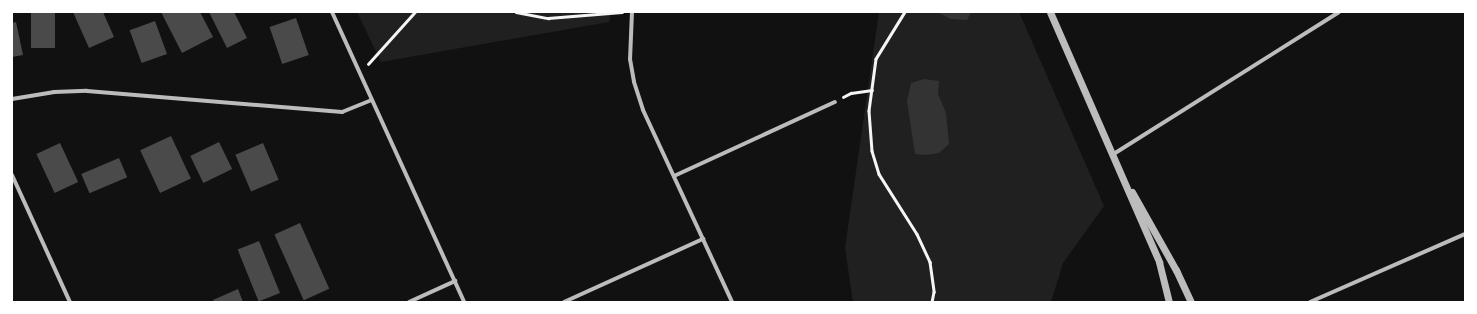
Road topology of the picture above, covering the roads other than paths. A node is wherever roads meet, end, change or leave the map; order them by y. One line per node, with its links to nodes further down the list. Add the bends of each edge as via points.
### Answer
1 (332, 12): 6 (street)
2 (632, 12): 10 (street, via 630,52 634,82 643,110)
3 (1050, 12): 8 (street)
4 (1339, 12): 8 (street)
5 (12, 99): 6 (street, via 54,92 88,91 342,112)
6 (372, 100): 13 (street)
7 (834, 102): 10 (street)
8 (1112, 156): 19 (street, via 1159,262); 20 (street, via 1176,270)
9 (12, 175): 14 (street)
10 (674, 176): 12 (street)
11 (1465, 234): 21 (street)
12 (703, 240): 17 (street); 18 (street)
13 (455, 281): 15 (street); 16 (street)
14 (70, 302)
15 (409, 302)
16 (464, 302)
17 (564, 302)
18 (732, 302)
19 (1169, 302)
20 (1191, 302)
21 (1310, 302)

